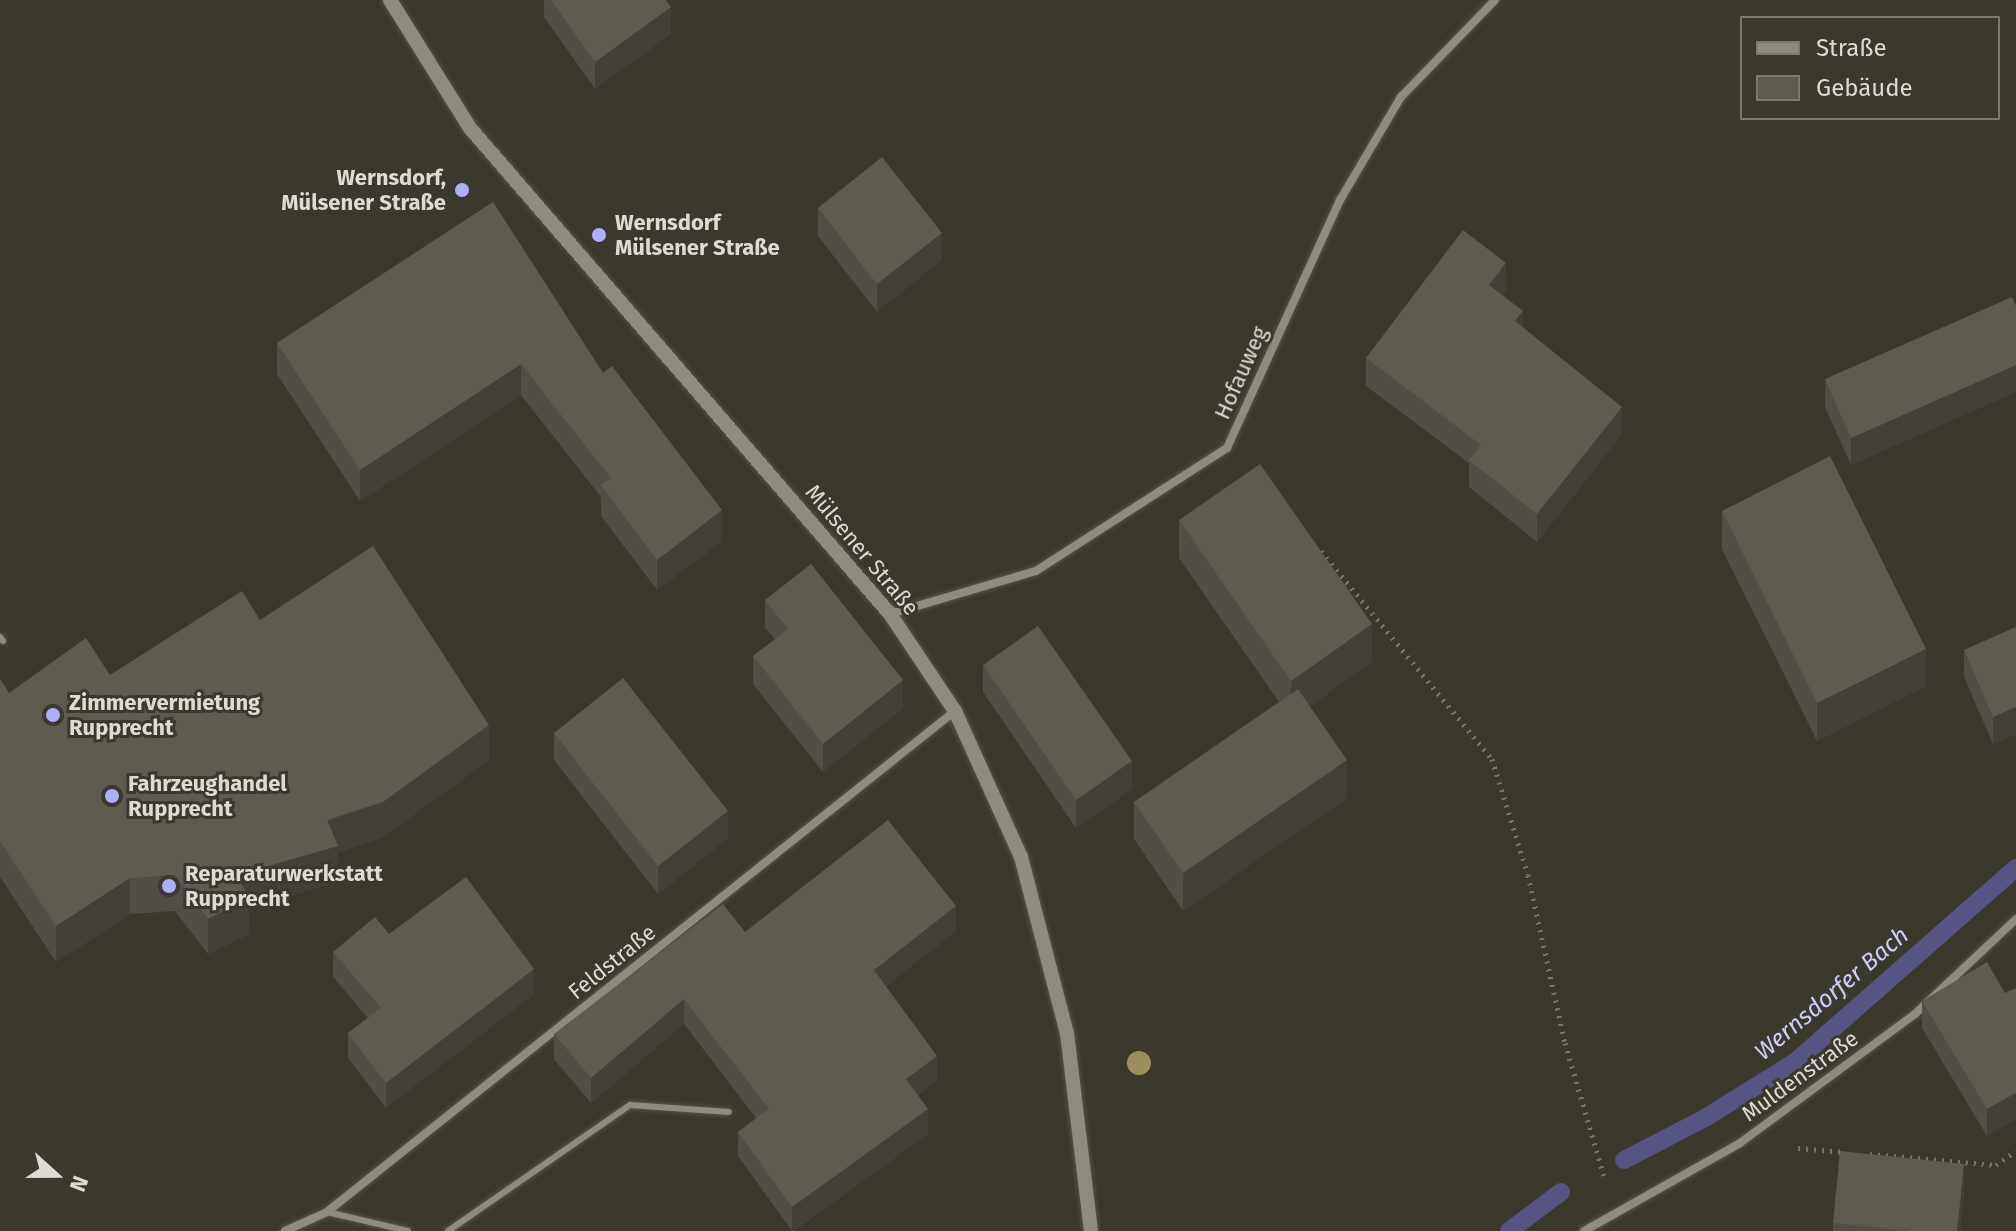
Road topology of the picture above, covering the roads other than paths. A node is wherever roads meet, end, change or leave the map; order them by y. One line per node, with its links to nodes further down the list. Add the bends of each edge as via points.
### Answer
1 (390, 0): 3 (street, Mülsener Straße, via 470,128)
2 (1495, 0): 3 (street, Hofauweg, via 1394,110 1340,200 1227,448 1036,571)
3 (890, 614): 4 (street, Mülsener Straße)
4 (955, 711): 7 (street, Feldstraße); 11 (street, Mülsener Straße, via 1021,857 1067,1033)
5 (2016, 919): 12 (street, Muldenstraße, via 1915,1014 1740,1143)
6 (729, 1112): 8 (lane, via 630,1105)
7 (327, 1212): 9 (street, Feldstraße); 10 (lane)
8 (452, 1230)
9 (285, 1231)
10 (408, 1231)
11 (1091, 1231)
12 (1584, 1231)

